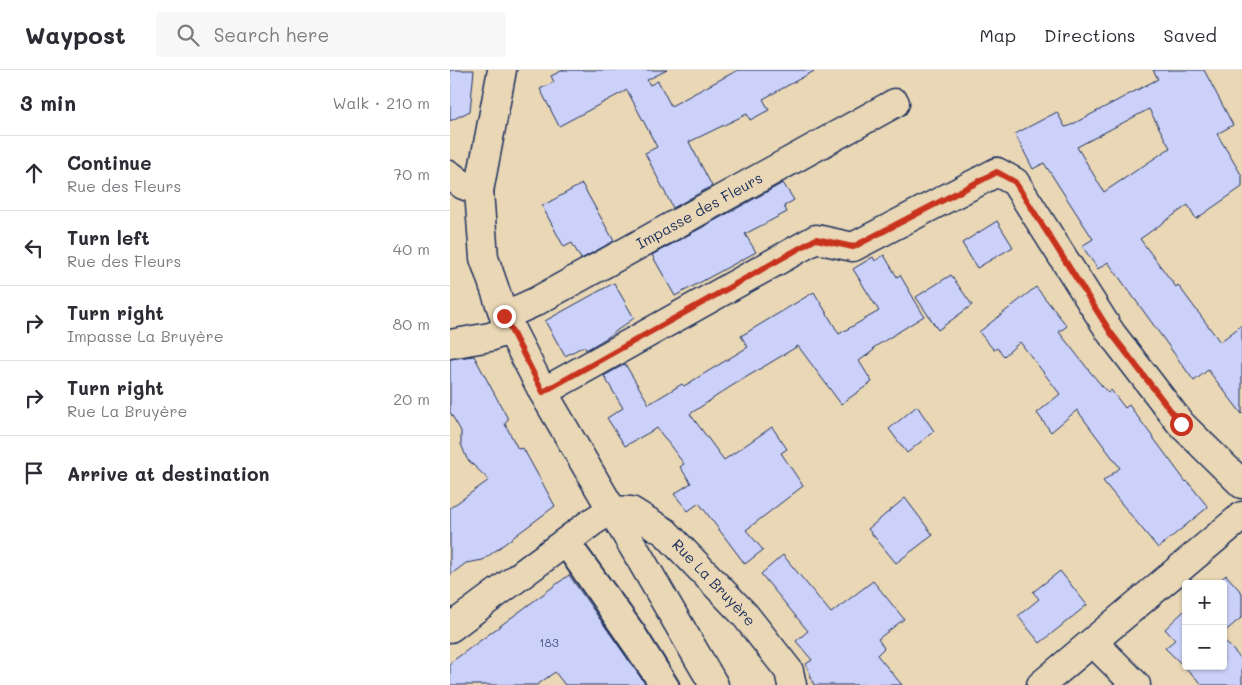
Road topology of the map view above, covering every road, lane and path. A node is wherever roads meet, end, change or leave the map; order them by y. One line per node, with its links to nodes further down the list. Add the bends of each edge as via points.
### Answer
1 (502, 70): 4 (street)
2 (895, 103): 5 (street, Impasse des Fleurs, via 535,302)
3 (450, 175): 4 (street)
4 (479, 191): 5 (street, via 484,258)
5 (507, 323): 6 (street, Impasse des Fleurs, via 490,337); 7 (street)
6 (450, 344)
7 (543, 392): 8 (street, via 816,239 853,247 997,172 1015,182 1111,333 1181,424); 9 (street)
8 (1242, 484)
9 (612, 510): 11 (street); 16 (street); 17 (street, Rue La Bruyère, via 631,510 665,532 745,616 789,671)
10 (1242, 516): 13 (street)
11 (566, 541): 12 (street); 14 (lane); 15 (lane, via 636,629)
12 (450, 628)
13 (1093, 642): 18 (street); 19 (street)
14 (657, 685)
15 (671, 685)
16 (714, 685)
17 (792, 685)
18 (1040, 685)
19 (1136, 685)

